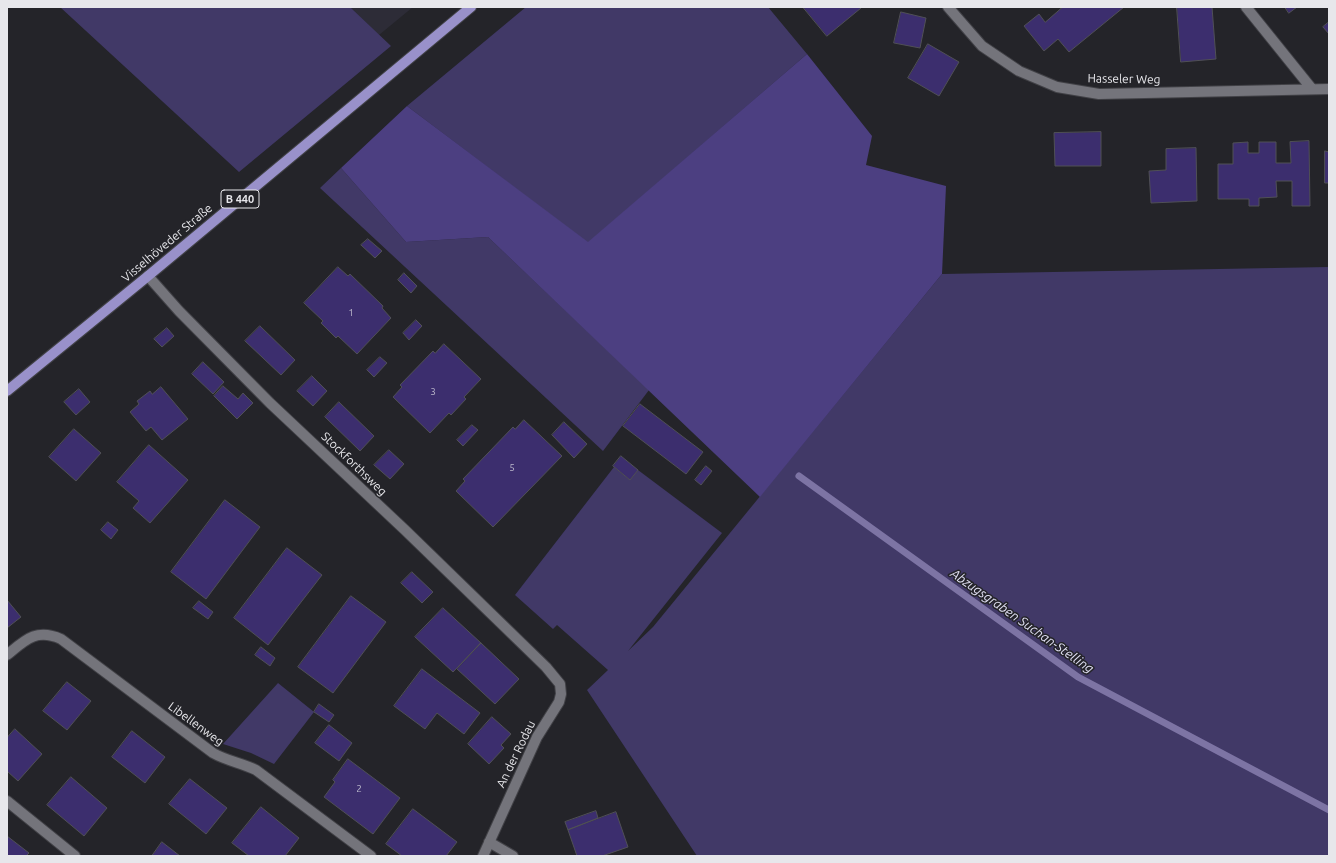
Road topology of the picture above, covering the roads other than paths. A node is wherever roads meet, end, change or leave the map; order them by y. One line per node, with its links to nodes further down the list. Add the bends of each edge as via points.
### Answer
1 (471, 7): 6 (main road, Visselhöveder Straße / B 440)
2 (948, 7): 4 (street, Hasseler Weg, via 982,46 1020,71 1057,87 1099,94)
3 (1246, 7): 4 (street)
4 (1312, 89): 5 (street, Hasseler Weg)
5 (1329, 89)
6 (148, 276): 7 (main road, Visselhöveder Straße / B 440); 9 (street, Stockforthsweg, via 179,311 270,402)
7 (7, 391)
8 (7, 655): 13 (street, Libellenweg, via 36,635 51,635 61,639 213,753 256,770)
9 (546, 668): 11 (street, An der Rodau, via 560,684 559,702 537,737)
10 (7, 801): 12 (street)
11 (489, 842): 14 (street, An der Rodau); 15 (street)
12 (75, 856)
13 (371, 856)
14 (483, 856)
15 (513, 856)

